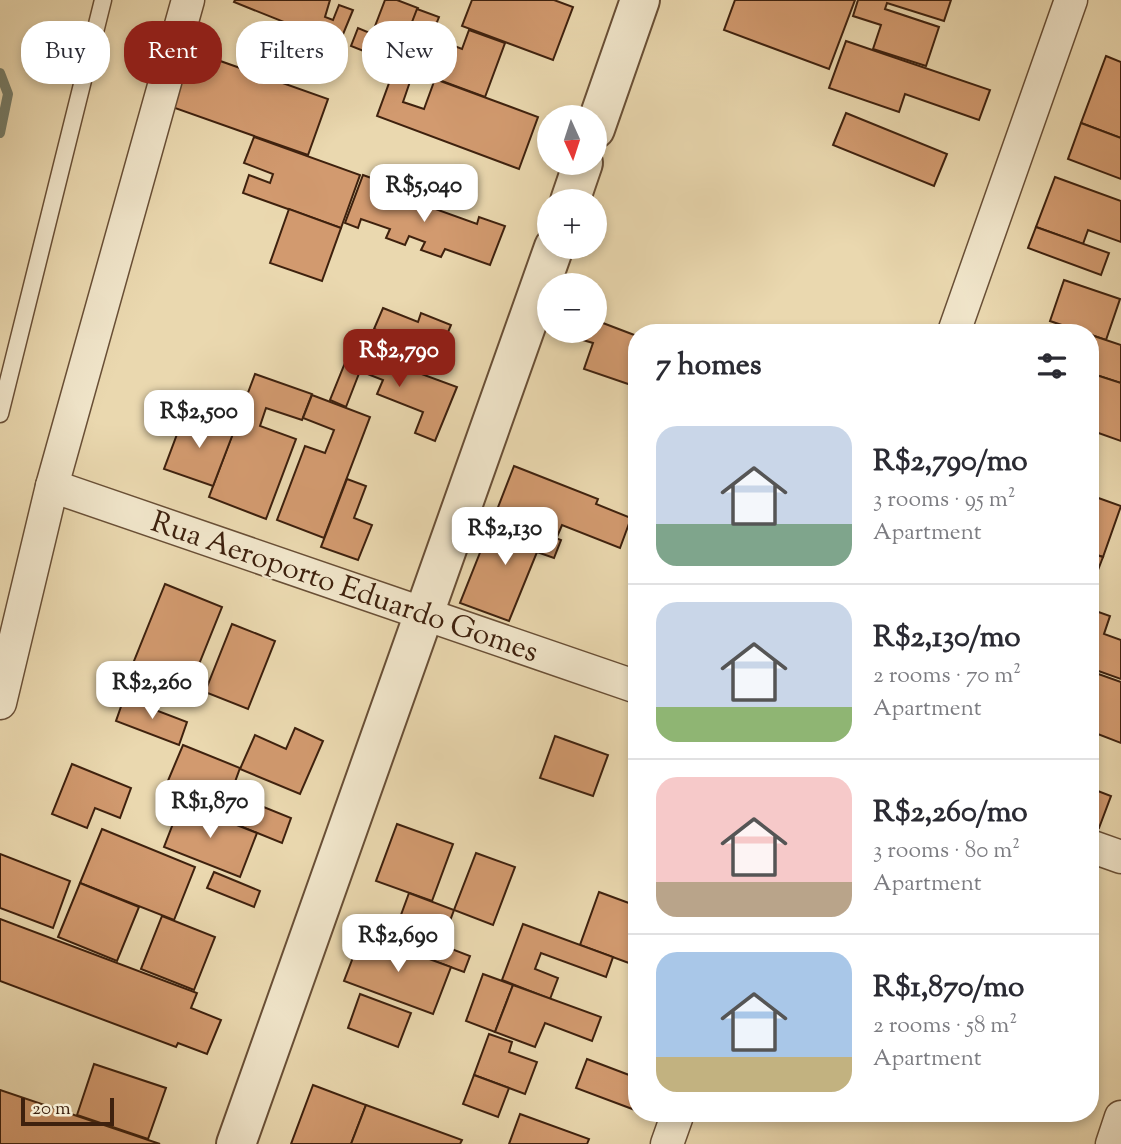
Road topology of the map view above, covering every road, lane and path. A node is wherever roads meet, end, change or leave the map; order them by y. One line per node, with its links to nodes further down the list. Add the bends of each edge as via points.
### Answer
1 (103, 0): 8 (lane)
2 (188, 0): 9 (street)
3 (640, 0): 5 (street)
4 (1071, 0): 7 (street)
5 (603, 105)
6 (550, 259): 10 (street)
7 (957, 324)
8 (0, 414)
9 (52, 486): 10 (street, Rua Aeroporto Eduardo Gomes); 12 (street)
10 (425, 612): 11 (street, Rua Aeroporto Eduardo Gomes); 17 (street)
11 (628, 684)
12 (0, 703)
13 (1099, 849): 14 (street)
14 (1121, 857)
15 (1121, 1117): 19 (street)
16 (675, 1122): 18 (street)
17 (236, 1144)
18 (667, 1144)
19 (1112, 1144)

